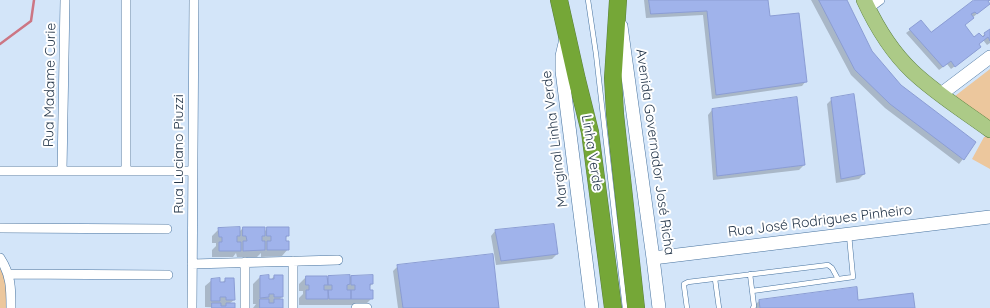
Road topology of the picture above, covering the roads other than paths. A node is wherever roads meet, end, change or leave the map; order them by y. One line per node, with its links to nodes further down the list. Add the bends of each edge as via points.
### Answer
1 (65, 0): 15 (street, Rua Madame Curie)
2 (126, 0): 16 (street)
3 (194, 0): 17 (street, Rua Luciano Piuzzi)
4 (559, 0): 9 (highway, Linha Verde)
5 (588, 0): 42 (lane)
6 (618, 0): 23 (main road, Avenida Governador José Richa); 43 (highway, Linha Verde, via 615,114)
7 (880, 0): 8 (street)
8 (866, 5): 11 (main road, via 886,41 911,70)
9 (567, 37): 40 (main road, Marginal Linha Verde, via 562,56 562,71); 41 (highway, Linha Verde, via 590,132)
10 (990, 57): 11 (main road)
11 (946, 90): 12 (main road)
12 (990, 130)
13 (0, 164): 14 (street)
14 (0, 171): 15 (street)
15 (62, 171): 16 (street)
16 (126, 171): 17 (street)
17 (192, 171): 27 (street, Rua Luciano Piuzzi)
18 (990, 217): 21 (main road, Rua José Rodrigues Pinheiro)
19 (0, 228): 20 (street)
20 (167, 229)
21 (849, 234): 23 (main road, Rua José Rodrigues Pinheiro); 32 (lane, via 853,277)
22 (0, 258): 28 (street)
23 (653, 258): 44 (main road, Avenida Governador José Richa)
24 (338, 260): 25 (street)
25 (292, 261): 26 (street); 37 (street)
26 (245, 262): 27 (street); 36 (street)
27 (192, 264): 35 (street, Rua Luciano Piuzzi)
28 (9, 274): 30 (street); 34 (street)
29 (750, 274): 31 (lane); 32 (lane, via 828,265); 33 (lane)
30 (168, 276)
31 (715, 279): 45 (lane, via 684,284); 46 (lane)
32 (838, 279): 33 (lane)
33 (752, 291): 47 (lane)
34 (11, 308)
35 (192, 308)
36 (245, 308)
37 (293, 308)
38 (356, 308): 39 (street)
39 (367, 308)
40 (592, 308)
41 (613, 308)
42 (625, 308)
43 (636, 308)
44 (659, 308)
45 (687, 308)
46 (719, 308)
47 (753, 308)

